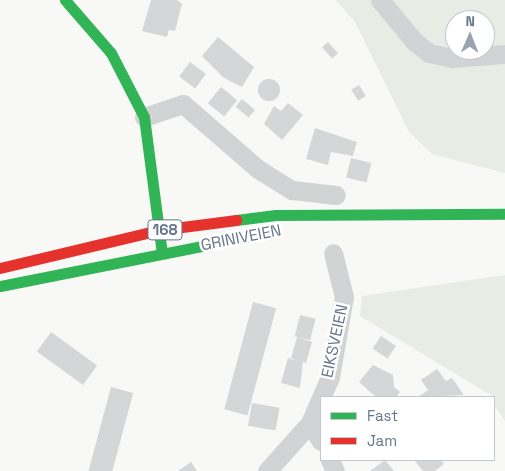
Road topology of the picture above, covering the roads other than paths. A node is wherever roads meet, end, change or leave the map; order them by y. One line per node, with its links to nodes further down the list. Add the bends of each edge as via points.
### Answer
1 (65, 0): 4 (main road, via 111,53)
2 (380, 0): 3 (street, via 414,42 429,53 452,58)
3 (505, 54)
4 (144, 116): 5 (street, via 183,104 258,169 292,190); 8 (main road)
5 (336, 195)
6 (505, 214): 7 (main road, GRINIVEIEN / 168, via 400,212)
7 (334, 217): 8 (main road, GRINIVEIEN / 168, via 276,215); 9 (main road, GRINIVEIEN / 168)
8 (159, 230): 9 (main road); 11 (main road, GRINIVEIEN / 168)
9 (162, 253): 12 (main road, GRINIVEIEN / 168)
10 (334, 253): 13 (street, EIKSVEIEN, via 343,283 343,318 330,378)
11 (0, 268)
12 (0, 286)
13 (322, 396)
14 (320, 400): 15 (street, EIKSVEIEN)
15 (310, 423): 16 (street); 17 (street, EIKSVEIEN)
16 (320, 439)
17 (266, 471)

